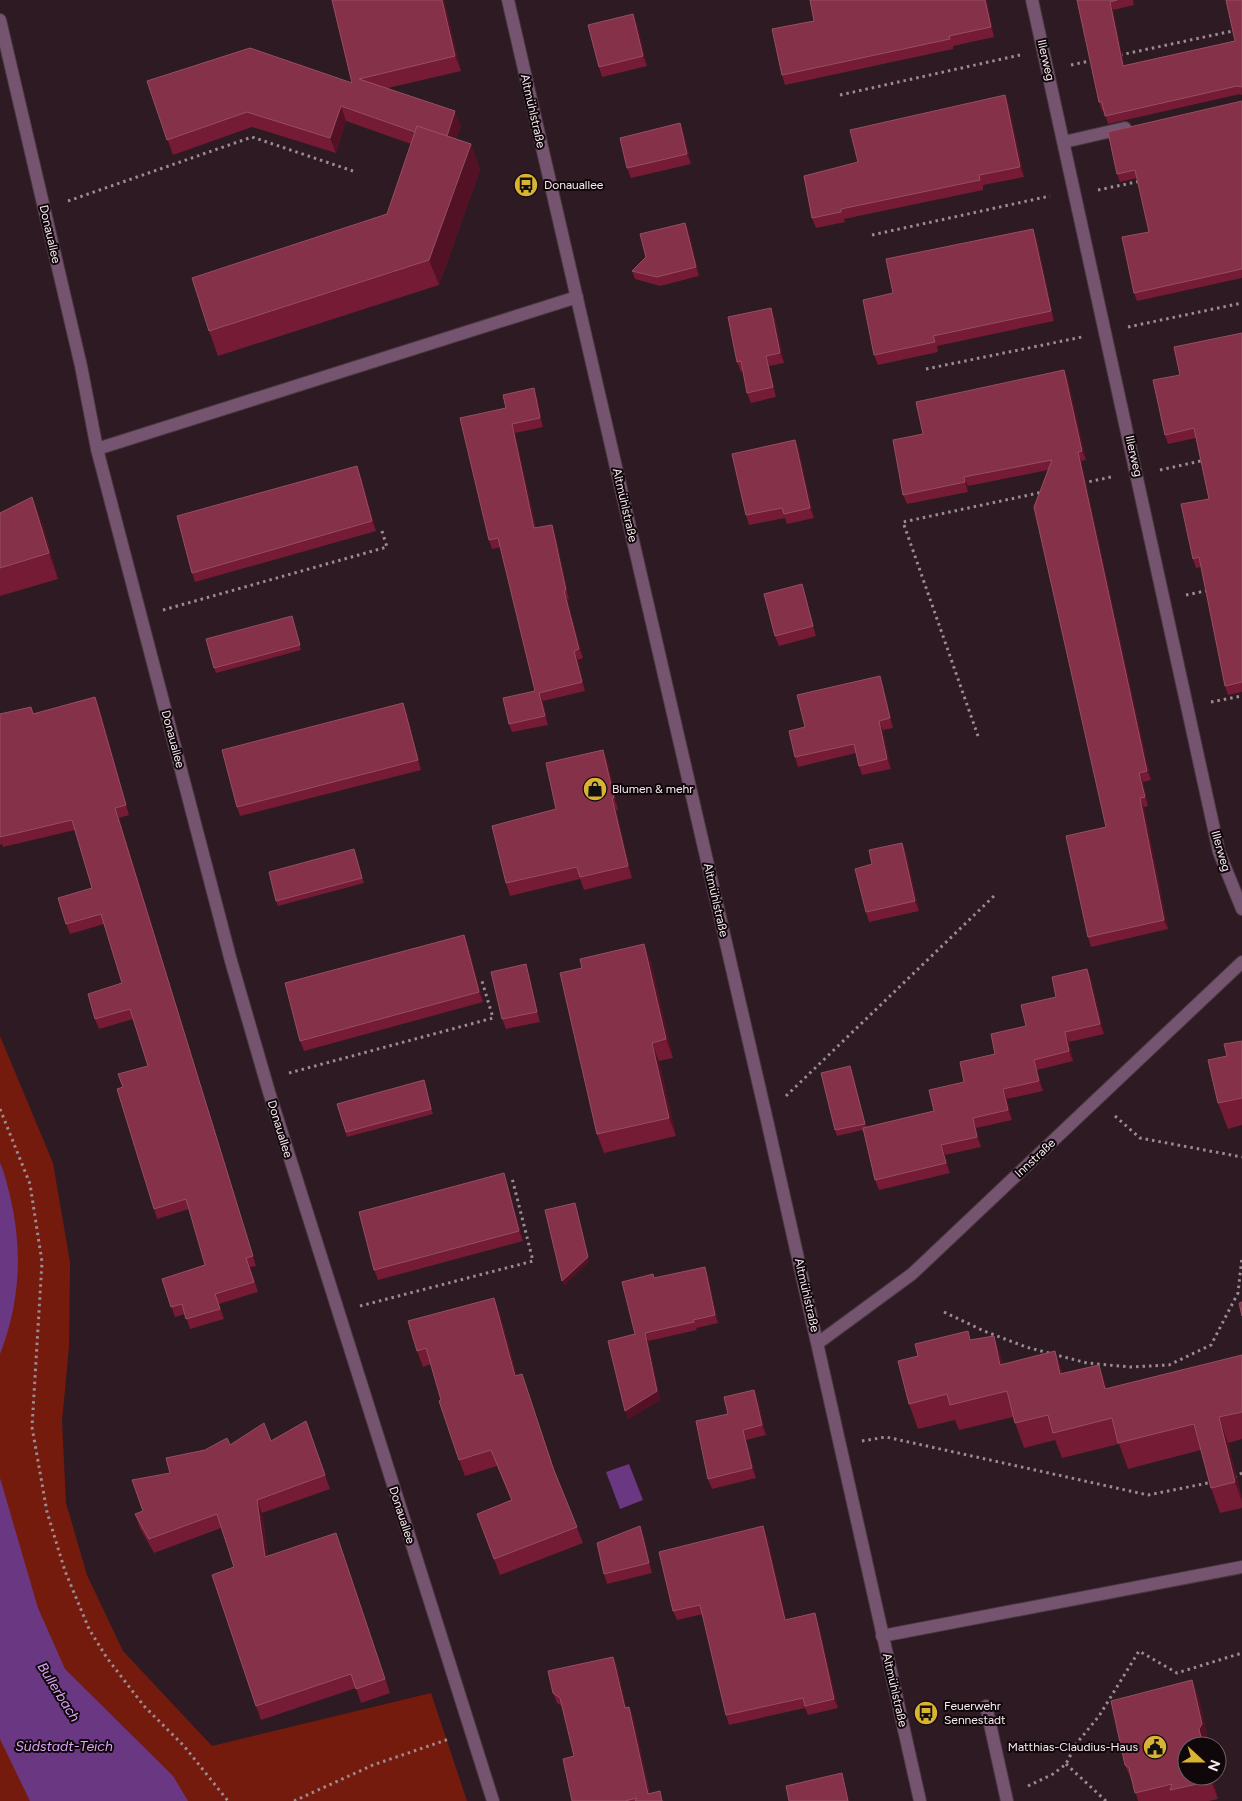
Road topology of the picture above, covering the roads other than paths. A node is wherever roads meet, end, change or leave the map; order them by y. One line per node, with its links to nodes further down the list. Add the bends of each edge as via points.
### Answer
1 (508, 0): 6 (street, Altmühlstraße)
2 (1032, 0): 5 (street, Illerweg)
3 (0, 20): 7 (street, Donauallee, via 81,366)
4 (1140, 125): 5 (street)
5 (1064, 142): 8 (street, Illerweg, via 1219,852)
6 (577, 297): 7 (street); 10 (street, Altmühlstraße)
7 (97, 449): 15 (street, Donauallee, via 265,1079)
8 (1242, 909)
9 (1242, 962): 10 (street, Innstraße, via 912,1274)
10 (818, 1344): 12 (street, Altmühlstraße)
11 (1242, 1567): 12 (street)
12 (882, 1636): 16 (street, Altmühlstraße)
13 (986, 1706): 14 (street)
14 (1006, 1798)
15 (493, 1801)
16 (920, 1801)

